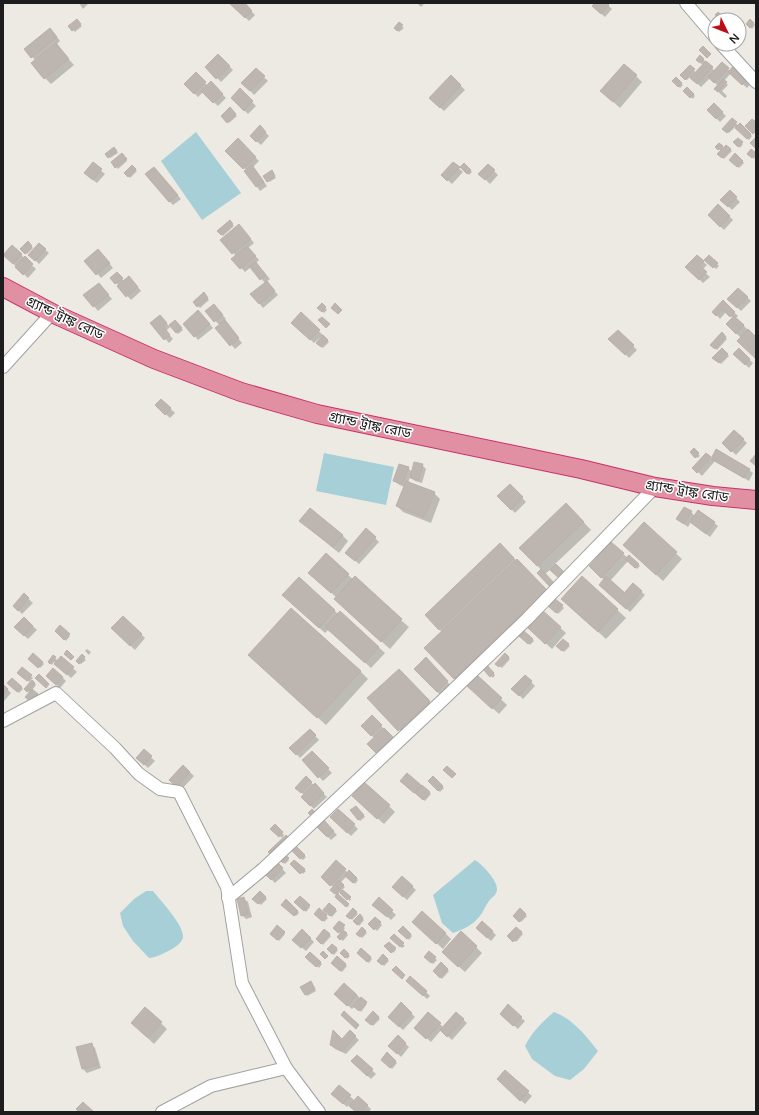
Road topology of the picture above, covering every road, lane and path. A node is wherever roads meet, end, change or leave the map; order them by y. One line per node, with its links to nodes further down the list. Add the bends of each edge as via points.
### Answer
1 (686, 3): 2 (street)
2 (707, 28)
3 (728, 52): 4 (street)
4 (756, 82)
5 (3, 288): 6 (highway, গ্র্যান্ড ট্রাঙ্ক রোড)
6 (52, 313): 7 (street); 8 (highway, গ্র্যান্ড ট্রাঙ্ক রোড, via 241,392 317,414)
7 (3, 368)
8 (655, 486): 9 (highway, গ্র্যান্ড ট্রাঙ্ক রোড, via 712,496); 11 (street, via 527,619 453,691 321,816)
9 (756, 500)
10 (3, 722): 11 (street, via 56,693 139,774 160,789 179,792 227,887)
11 (228, 898): 12 (street, via 242,983)
12 (286, 1068): 13 (street, via 211,1086); 14 (street)
13 (162, 1112)
14 (319, 1112)

